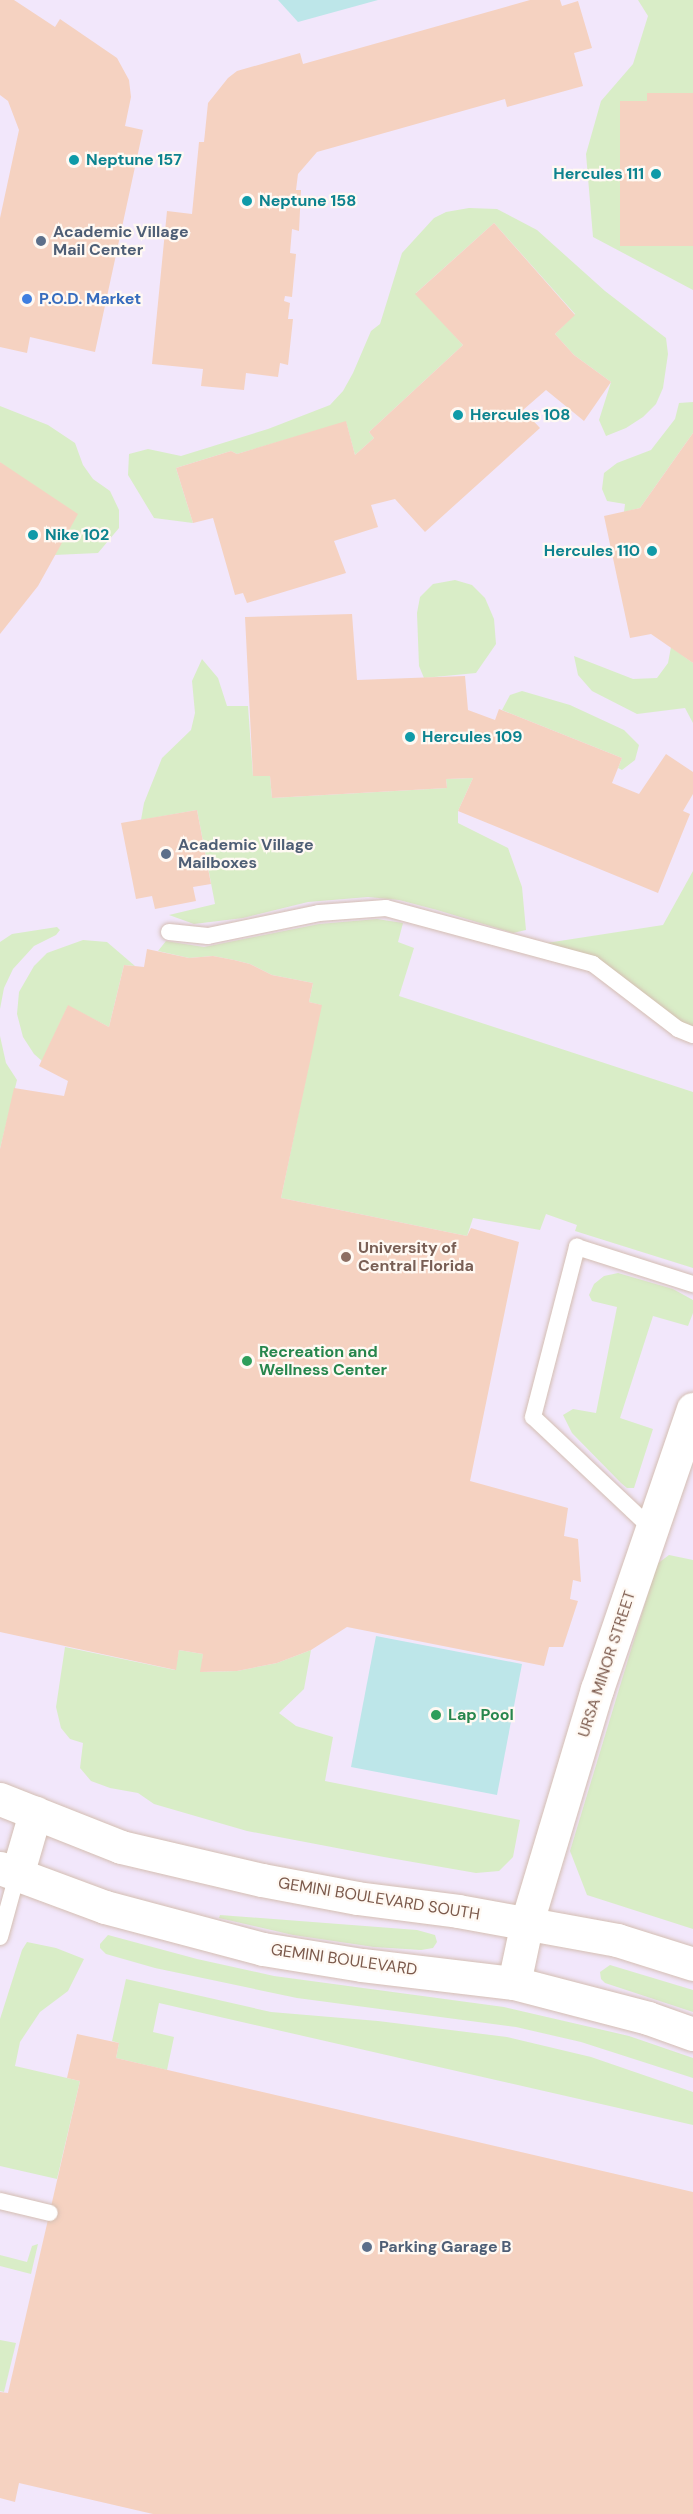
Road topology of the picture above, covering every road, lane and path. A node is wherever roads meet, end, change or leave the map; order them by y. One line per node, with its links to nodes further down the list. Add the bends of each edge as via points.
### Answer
1 (169, 932): 2 (lane, via 208,936 319,914 386,908 593,964 678,1029)
2 (693, 1035)
3 (693, 1284): 5 (lane, via 577,1247 533,1418)
4 (693, 1409): 5 (street, URSA MINOR STREET)
5 (652, 1530): 9 (street, URSA MINOR STREET, via 597,1689)
6 (0, 1799): 7 (street, GEMINI BOULEVARD SOUTH)
7 (35, 1813): 8 (street); 9 (street, GEMINI BOULEVARD SOUTH, via 121,1847 262,1880)
8 (8, 1871): 10 (lane); 12 (street, GEMINI BOULEVARD, via 105,1908 263,1949)
9 (527, 1922): 11 (street, GEMINI BOULEVARD SOUTH, via 617,1940); 12 (street, URSA MINOR STREET)
10 (0, 1937)
11 (693, 1964)
12 (514, 1983): 13 (street, GEMINI BOULEVARD, via 648,2018)
13 (693, 2034)
14 (0, 2201): 15 (lane)
15 (50, 2213)

